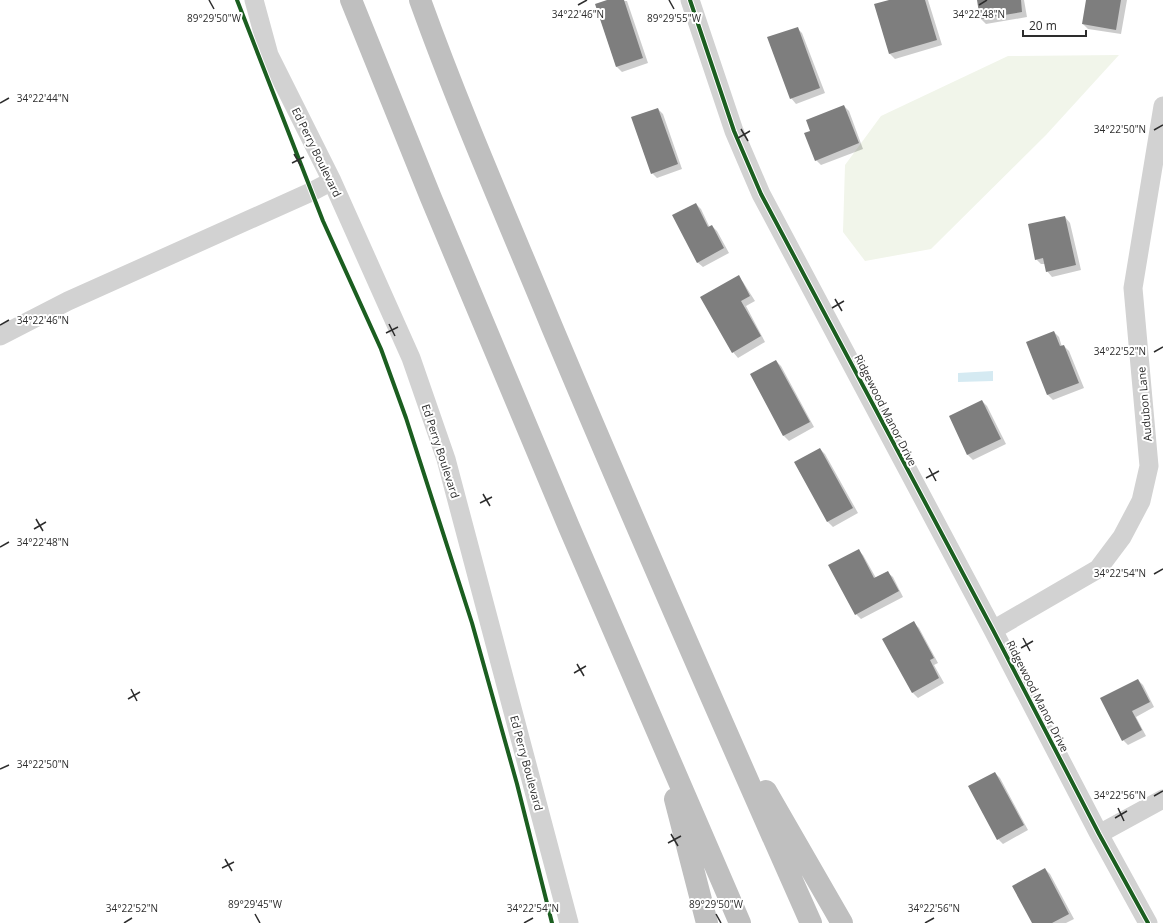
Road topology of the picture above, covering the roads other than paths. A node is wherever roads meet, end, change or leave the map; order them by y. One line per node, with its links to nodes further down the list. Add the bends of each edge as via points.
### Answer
1 (254, 0): 6 (street, Ed Perry Boulevard, via 269,55)
2 (351, 0): 10 (highway, via 569,527)
3 (420, 0): 9 (highway, via 450,83)
4 (690, 0): 8 (street, Ridgewood Manor Drive, via 734,131 761,194)
5 (1163, 106): 8 (street, Audubon Lane, via 1133,288 1149,466 1141,501 1122,537 1098,569)
6 (332, 180): 7 (street, via 311,192 68,301); 13 (street, Ed Perry Boulevard, via 411,358 446,459)
7 (0, 336)
8 (993, 630): 12 (street, Ridgewood Manor Drive)
9 (700, 673): 16 (highway); 17 (highway)
10 (654, 721): 14 (highway); 15 (highway)
11 (1163, 799): 12 (street)
12 (1099, 834): 18 (street, Ridgewood Manor Drive)
13 (569, 923)
14 (707, 923)
15 (740, 923)
16 (811, 923)
17 (842, 923)
18 (1148, 923)

